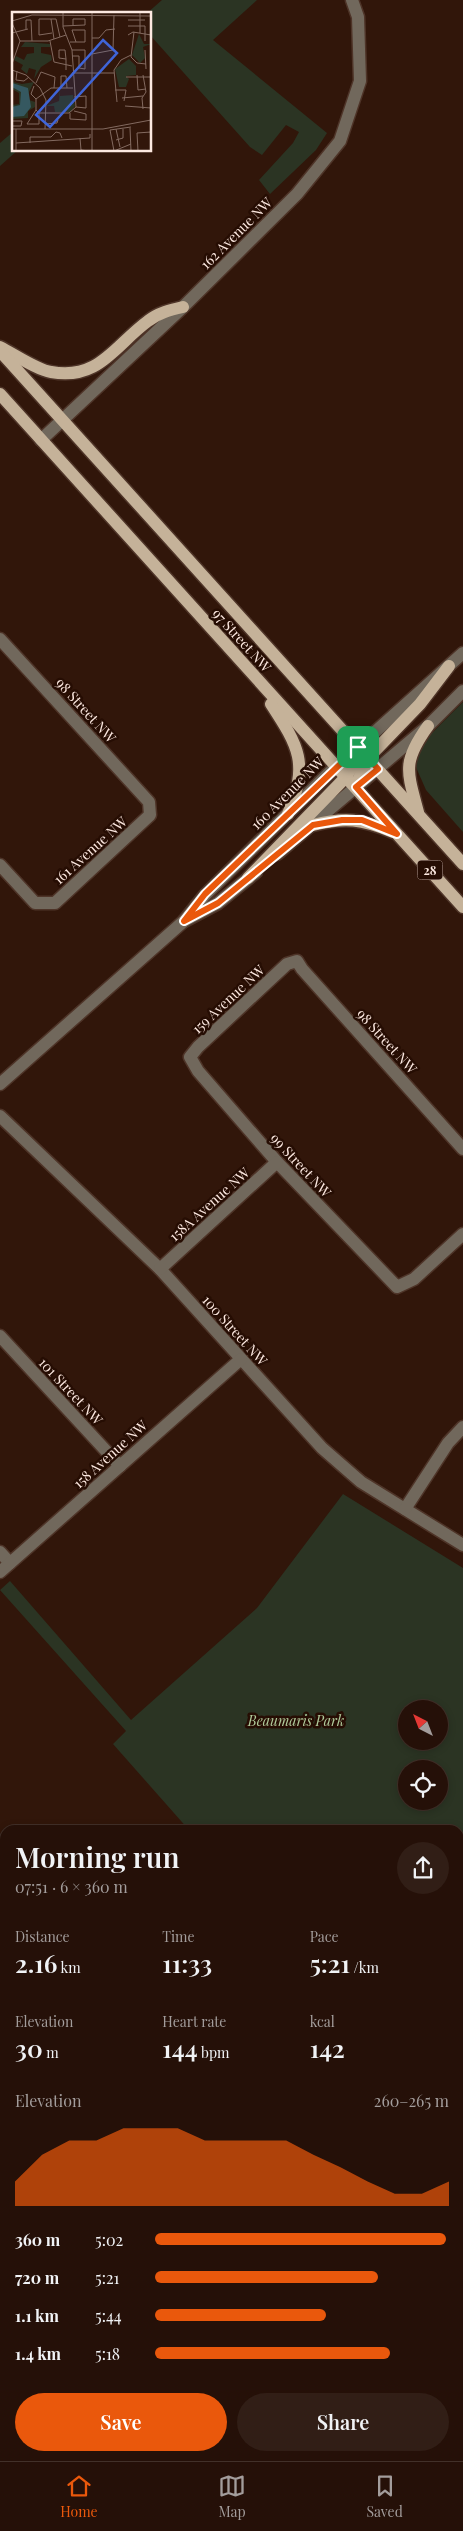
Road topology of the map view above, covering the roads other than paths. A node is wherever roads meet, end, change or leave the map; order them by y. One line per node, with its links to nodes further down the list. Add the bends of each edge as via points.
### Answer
1 (352, 0): 2 (street, 162 Avenue NW, via 358,17 360,81 340,141 297,194)
2 (182, 307): 3 (main road, via 160,313 146,322 106,360 82,372 50,372); 6 (street, 162 Avenue NW)
3 (0, 347)
4 (0, 351): 6 (main road, 97 Street NW)
5 (0, 394): 7 (main road, 97 Street NW)
6 (62, 421): 7 (street, 162 Avenue NW); 14 (main road, 97 Street NW)
7 (42, 440): 11 (main road, 97 Street NW)
8 (0, 639): 20 (street, 98 Street NW)
9 (463, 653): 10 (street, 160 Avenue NW)
10 (449, 666): 14 (street, 160 Avenue NW); 15 (main road, via 420,704)
11 (252, 674): 16 (main road, 97 Street NW); 21 (main road, via 298,750 299,784)
12 (463, 691): 13 (street, 160 Avenue NW)
13 (428, 726): 17 (street, 160 Avenue NW); 22 (main road, via 410,752 409,759 409,780)
14 (358, 747): 15 (main road, 97 Street NW); 16 (street, 160 Avenue NW); 18 (main road, via 359,755)
15 (368, 758): 17 (main road, 97 Street NW); 19 (main road)
16 (336, 766): 18 (main road, 97 Street NW); 21 (street, 160 Avenue NW)
17 (378, 769): 19 (street, 160 Avenue NW); 22 (main road, 97 Street NW)
18 (346, 777): 19 (main road, 97 Street NW); 27 (main road)
19 (356, 787): 23 (street, 160 Avenue NW); 24 (main road, 97 Street NW)
20 (149, 802): 26 (street, 161 Avenue NW, via 150,815 55,902 35,904)
21 (288, 814): 29 (street, 160 Avenue NW, via 205,894)
22 (418, 814): 25 (main road, 97 Street NW)
23 (313, 825): 24 (main road, via 362,820); 27 (street, 160 Avenue NW)
24 (397, 834): 28 (main road, 97 Street NW / 28)
25 (463, 864)
26 (0, 866)
27 (248, 878): 29 (street, 160 Avenue NW, via 218,903)
28 (463, 907)
29 (184, 921): 32 (street, 160 Avenue NW)
30 (287, 964): 31 (street, 159 Avenue NW); 34 (street, 98 Street NW, via 298,961)
31 (190, 1058): 35 (street, 99 Street NW)
32 (0, 1084)
33 (0, 1116): 37 (street, 100 Street NW)
34 (463, 1148)
35 (277, 1162): 36 (street, 99 Street NW, via 397,1286 414,1279); 37 (street, 158A Avenue NW)
36 (463, 1234)
37 (160, 1269): 39 (street, 100 Street NW)
38 (0, 1336): 41 (street, 101 Street NW)
39 (240, 1359): 41 (street, 158 Avenue NW); 42 (street, 100 Street NW, via 322,1448 360,1482)
40 (463, 1427): 42 (street, via 448,1443)
41 (120, 1466): 45 (street, 158 Avenue NW)
42 (406, 1509): 43 (street, 100 Street NW)
43 (463, 1545)
44 (0, 1552): 45 (street)
45 (10, 1563): 46 (street, 158 Avenue NW)
46 (0, 1572)

